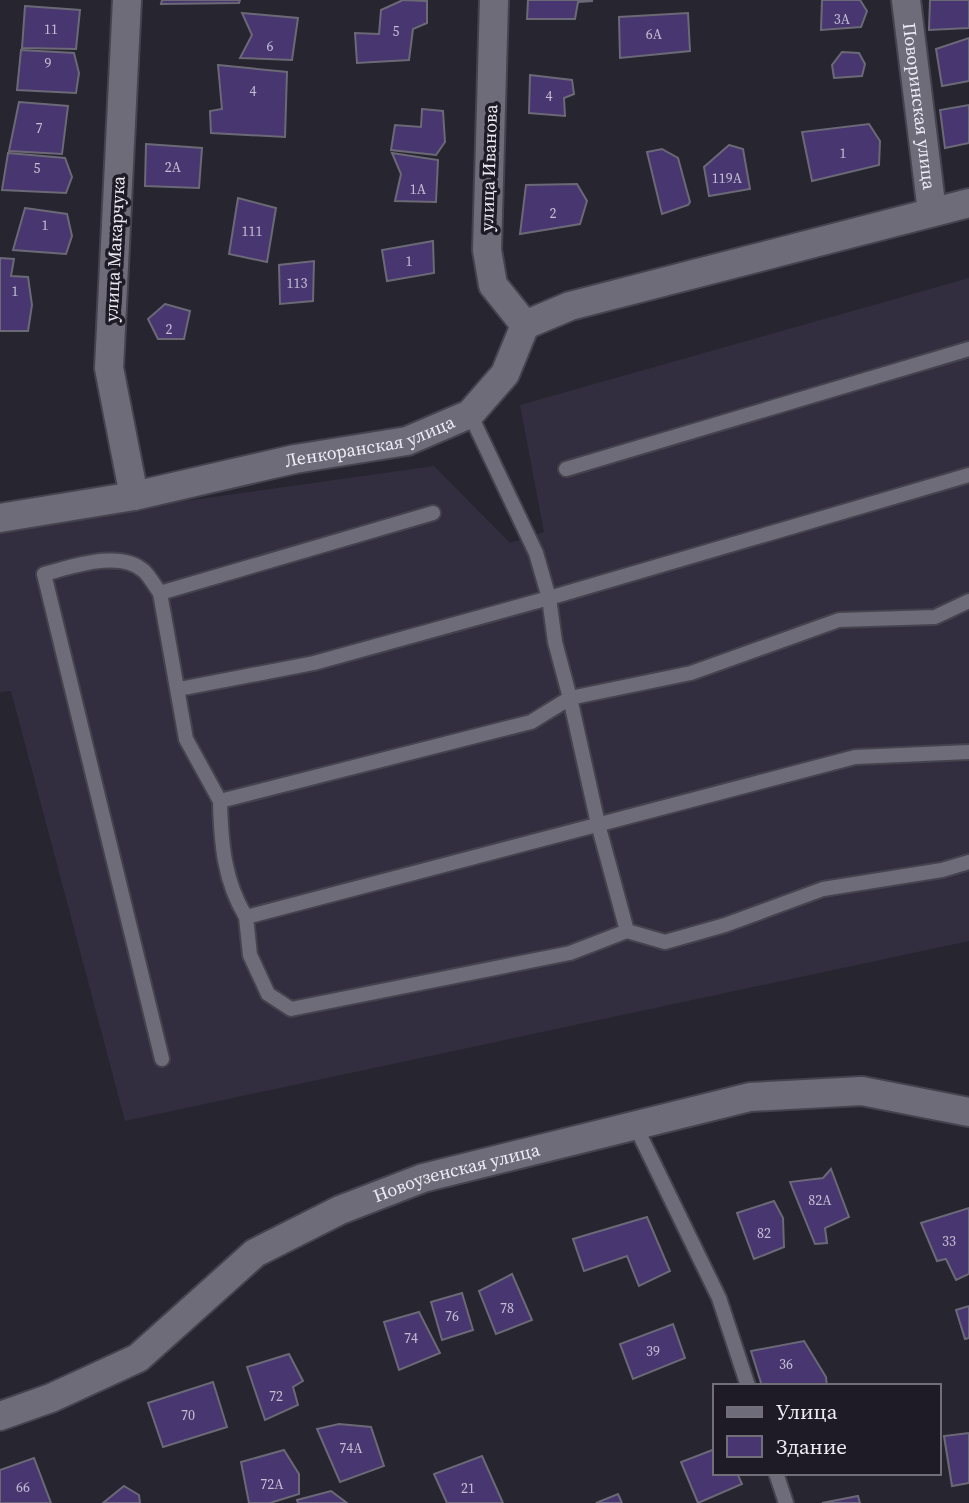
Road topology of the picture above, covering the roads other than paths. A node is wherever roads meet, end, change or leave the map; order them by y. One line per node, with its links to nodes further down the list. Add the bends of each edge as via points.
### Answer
1 (127, 0): 11 (street, улица Макарчука, via 109,368)
2 (494, 0): 6 (street, улица Иванова, via 487,250 493,285)
3 (906, 0): 5 (street, Поворинская улица)
4 (969, 203): 5 (street)
5 (932, 212): 6 (street, via 570,306)
6 (525, 325): 8 (street, Ленкоранская улица, via 505,374)
7 (969, 349): 9 (lane)
8 (470, 414): 11 (street, Ленкоранская улица, via 407,442 295,459); 15 (lane, via 536,553)
9 (566, 469)
10 (969, 475): 15 (lane)
11 (134, 496): 13 (street, Ленкоранская улица)
12 (433, 513): 14 (lane)
13 (0, 518)
14 (160, 593): 17 (lane); 25 (lane, via 143,570 120,561 44,574)
15 (549, 598): 17 (lane, via 314,663); 18 (lane)
16 (969, 601): 18 (lane, via 935,617 839,620 691,673)
17 (180, 689): 20 (lane, via 186,739)
18 (570, 698): 20 (lane, via 531,722); 21 (lane)
19 (969, 752): 21 (lane, via 855,757)
20 (220, 801): 23 (lane, via 222,851 234,898)
21 (598, 824): 23 (lane); 24 (lane)
22 (969, 862): 24 (lane, via 823,889 665,942)
23 (246, 918): 24 (lane, via 250,955 268,994 291,1010 570,953)
24 (627, 931)
25 (162, 1059)
26 (969, 1112): 27 (street, Новоузенская улица, via 862,1091 750,1097)
27 (634, 1123): 28 (lane, via 719,1298); 29 (street, Новоузенская улица, via 423,1178 340,1210 255,1253 138,1358)
28 (747, 1384)
29 (0, 1416)
30 (777, 1475): 31 (lane)
31 (786, 1503)

